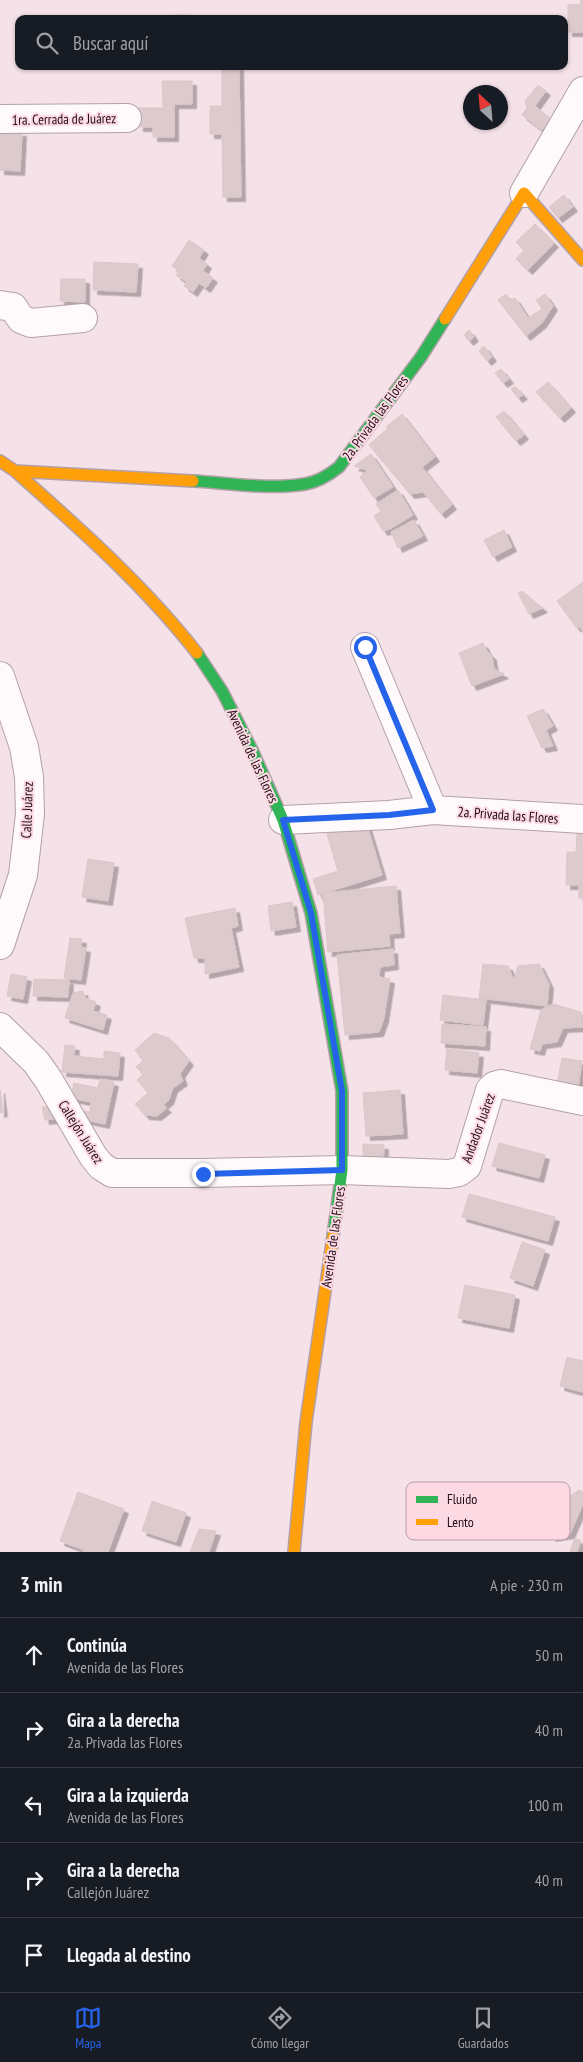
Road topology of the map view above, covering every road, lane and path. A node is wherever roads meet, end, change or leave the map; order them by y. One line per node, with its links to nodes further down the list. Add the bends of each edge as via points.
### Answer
1 (583, 91): 4 (street)
2 (127, 118): 3 (street, 1ra. Cerrada de Juárez)
3 (0, 119)
4 (524, 193): 5 (street); 9 (street, 2a. Privada las Flores, via 421,357 339,468 326,477 306,484 270,486)
5 (583, 260)
6 (0, 305): 7 (street, via 13,307 21,319 31,323)
7 (83, 318)
8 (0, 462): 9 (street, Avenida de las Flores)
9 (15, 471): 14 (street, Avenida de las Flores, via 97,544 172,621 222,692)
10 (365, 647): 12 (street)
11 (0, 676): 15 (street, Calle Juárez, via 24,747 29,776 30,814)
12 (433, 810): 13 (street, 2a. Privada las Flores); 14 (street, 2a. Privada las Flores)
13 (583, 819)
14 (283, 820): 19 (street, Avenida de las Flores, via 311,913 342,1091)
15 (11, 870): 16 (street, Calle Juárez)
16 (0, 945)
17 (0, 1027): 19 (street, Callejón Juárez, via 36,1062 93,1156 112,1172 203,1174)
18 (583, 1101): 19 (street, Andador Juárez, via 501,1084 494,1086 490,1090 467,1166 458,1172)
19 (342, 1170): 20 (street, Avenida de las Flores, via 306,1422)
20 (294, 1552)

